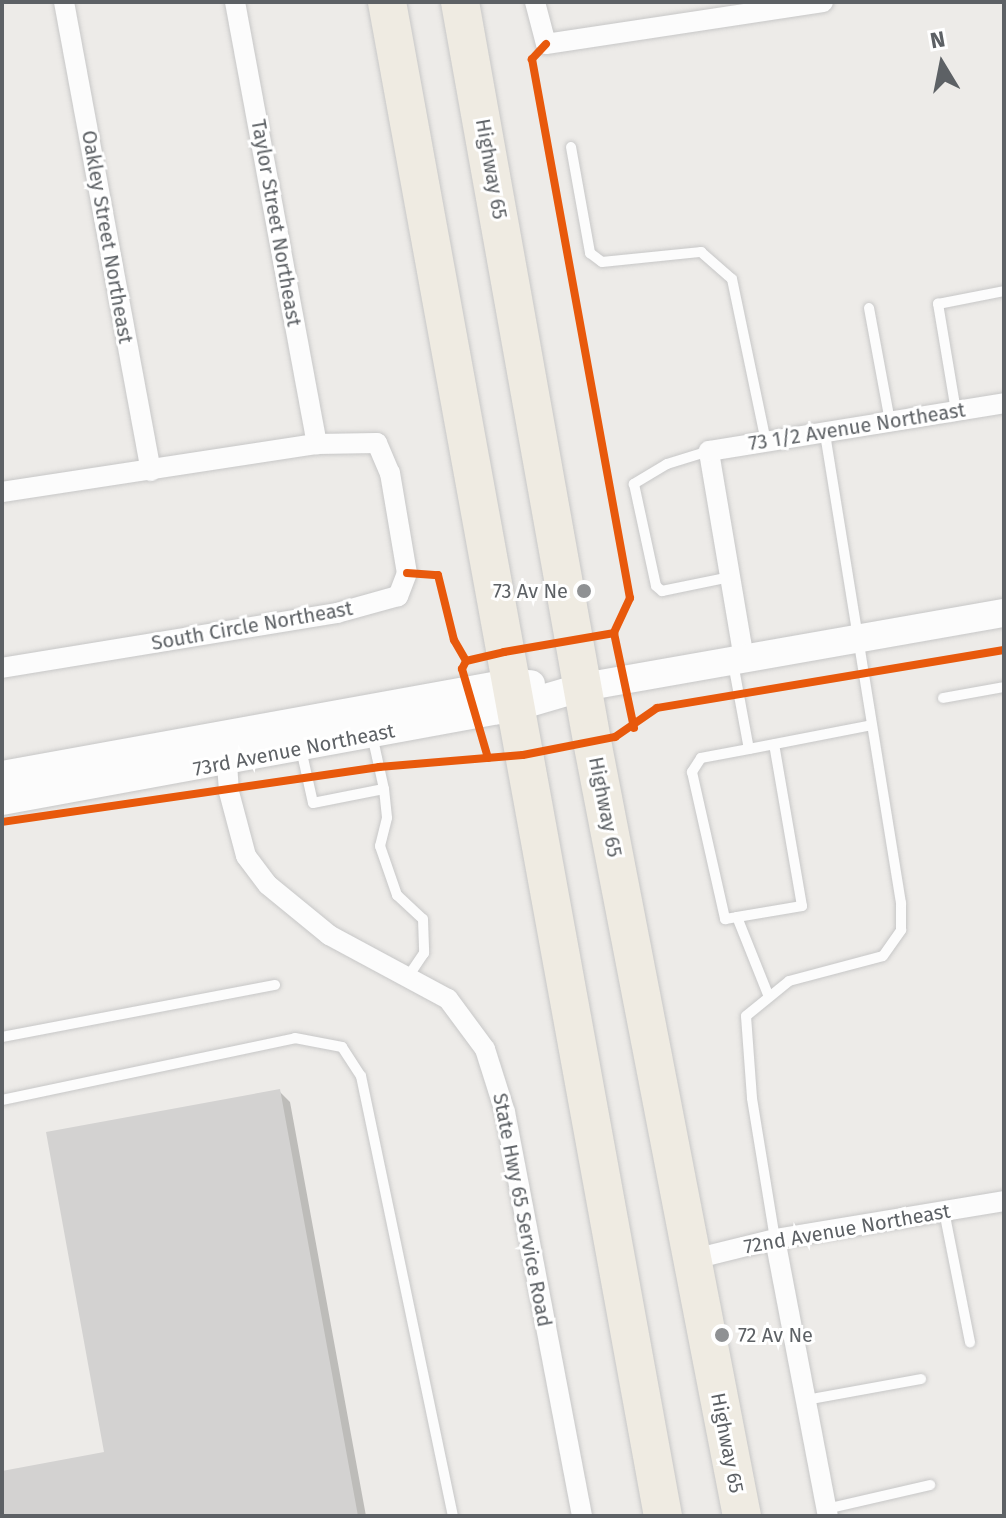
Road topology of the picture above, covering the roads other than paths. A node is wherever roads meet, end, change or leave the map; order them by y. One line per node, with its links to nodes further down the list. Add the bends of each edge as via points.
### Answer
1 (64, 2): 17 (street, Oakley Street Northeast)
2 (235, 2): 15 (street, Taylor Street Northeast)
3 (387, 2): 26 (highway)
4 (460, 2): 24 (highway, Highway 65)
5 (535, 2): 6 (street, via 546,44)
6 (823, 2)
7 (571, 147): 14 (lane, via 590,253 602,262 701,252 732,279)
8 (1004, 291): 11 (lane, via 938,304)
9 (869, 308): 12 (lane)
10 (1004, 403): 11 (street, 73 1/2 Avenue Northeast)
11 (956, 411): 12 (street, 73 1/2 Avenue Northeast)
12 (890, 421): 13 (street, 73 1/2 Avenue Northeast)
13 (825, 432): 14 (street, 73 1/2 Avenue Northeast); 21 (lane)
14 (766, 442): 16 (street, 73 1/2 Avenue Northeast)
15 (317, 444): 17 (street, South Circle Northeast); 23 (street, South Circle Northeast, via 377,443 390,473 407,573 398,596 337,613)
16 (709, 451): 19 (street); 19 (lane, via 667,464 634,484 656,586 662,591)
17 (151, 471): 18 (street, South Circle Northeast)
18 (2, 492)
19 (730, 577): 22 (street)
20 (1004, 613): 21 (street, 73rd Avenue Northeast)
21 (858, 638): 22 (street, 73rd Avenue Northeast); 28 (lane)
22 (738, 660): 24 (street, 73rd Avenue Northeast); 32 (lane)
23 (2, 668)
24 (583, 687): 26 (street, 73rd Avenue Northeast); 46 (highway, Highway 65)
25 (1004, 687): 27 (lane)
26 (512, 695): 29 (street, 73rd Avenue Northeast); 33 (street, 73rd Avenue Northeast); 54 (highway)
27 (943, 698)
28 (872, 725): 30 (lane); 40 (lane, via 901,930 883,956 789,981)
29 (372, 735): 31 (street, 73rd Avenue Northeast); 35 (lane)
30 (774, 744): 32 (lane); 37 (lane, via 802,906)
31 (301, 749): 33 (street, 73rd Avenue Northeast); 35 (lane, via 313,803)
32 (749, 749): 37 (lane, via 701,758 692,772 725,919)
33 (227, 750): 34 (street, 73rd Avenue Northeast); 36 (street, 73rd Avenue Northeast); 38 (street, State Hwy 65 Service Road, via 229,792 246,856 268,885 329,935)
34 (2, 775)
35 (384, 789): 38 (lane, via 387,818 380,846 397,895 423,919 424,953)
36 (2, 801)
37 (737, 917): 40 (lane)
38 (409, 975): 53 (street, State Hwy 65 Service Road, via 448,999 489,1061 505,1112)
39 (275, 985): 41 (lane)
40 (769, 997): 45 (lane, via 746,1016 752,1098)
41 (2, 1037)
42 (2, 1100): 52 (lane, via 295,1038 342,1047 361,1076)
43 (1004, 1201): 44 (street, 72nd Avenue Northeast)
44 (944, 1211): 45 (street, 72nd Avenue Northeast); 47 (lane)
45 (775, 1239): 46 (street, 72nd Avenue Northeast); 49 (street)
46 (690, 1260): 55 (highway, Highway 65)
47 (970, 1342)
48 (921, 1379): 49 (lane)
49 (806, 1400): 51 (street)
50 (930, 1485): 51 (lane)
51 (827, 1513)
52 (453, 1516)
53 (582, 1516)
54 (663, 1516)
55 (742, 1516)

